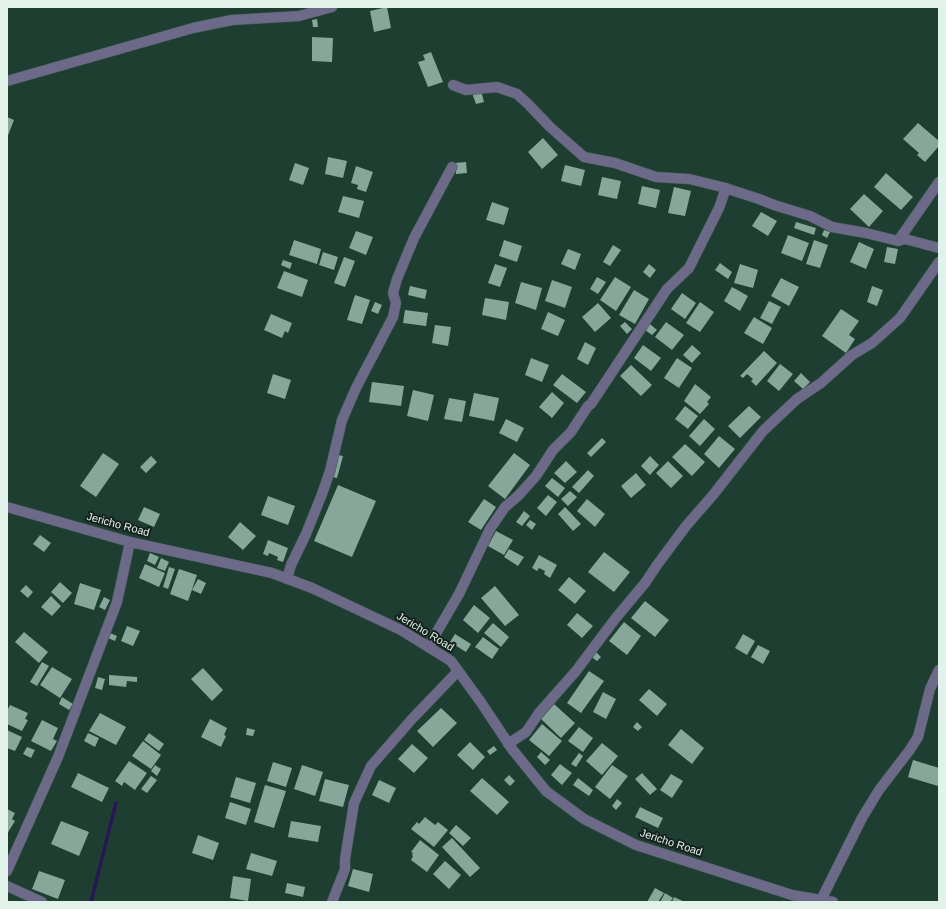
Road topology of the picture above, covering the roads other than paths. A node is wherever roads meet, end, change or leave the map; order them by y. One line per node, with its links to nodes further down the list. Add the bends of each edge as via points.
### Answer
1 (332, 7): 2 (street, via 299,16 232,20 193,28)
2 (7, 81)
3 (453, 85): 6 (street, via 466,90 497,87 517,94 584,157 615,163 656,176 689,179)
4 (452, 167): 12 (street, via 414,238 397,279 393,293 396,303 393,317 342,420 330,471)
5 (939, 182): 7 (street)
6 (726, 188): 7 (street, via 810,216 832,227); 13 (street, via 719,208 689,268 667,289 571,432 553,450 536,476 505,507 490,529 459,594)
7 (898, 241): 8 (street, via 905,239)
8 (939, 248)
9 (939, 262): 16 (street, via 900,318 872,343 852,355 821,383 797,399 763,431 686,526 576,671 526,732)
10 (7, 507): 11 (street, Jericho Road)
11 (130, 542): 12 (street, Jericho Road, via 272,573); 17 (street, via 117,602 58,757)
12 (287, 579): 13 (street, Jericho Road, via 401,630)
13 (428, 647): 15 (street, Jericho Road, via 451,661)
14 (939, 670): 19 (street, via 930,689 918,738 879,790 862,818)
15 (458, 671): 16 (street, Jericho Road); 21 (street, via 371,766 354,803 345,869)
16 (508, 744): 19 (street, Jericho Road, via 546,791 584,819 636,845 792,895)
17 (7, 871)
18 (7, 886): 20 (street)
19 (821, 900): 22 (street, Jericho Road)
20 (42, 902)
21 (332, 902)
22 (833, 902)

